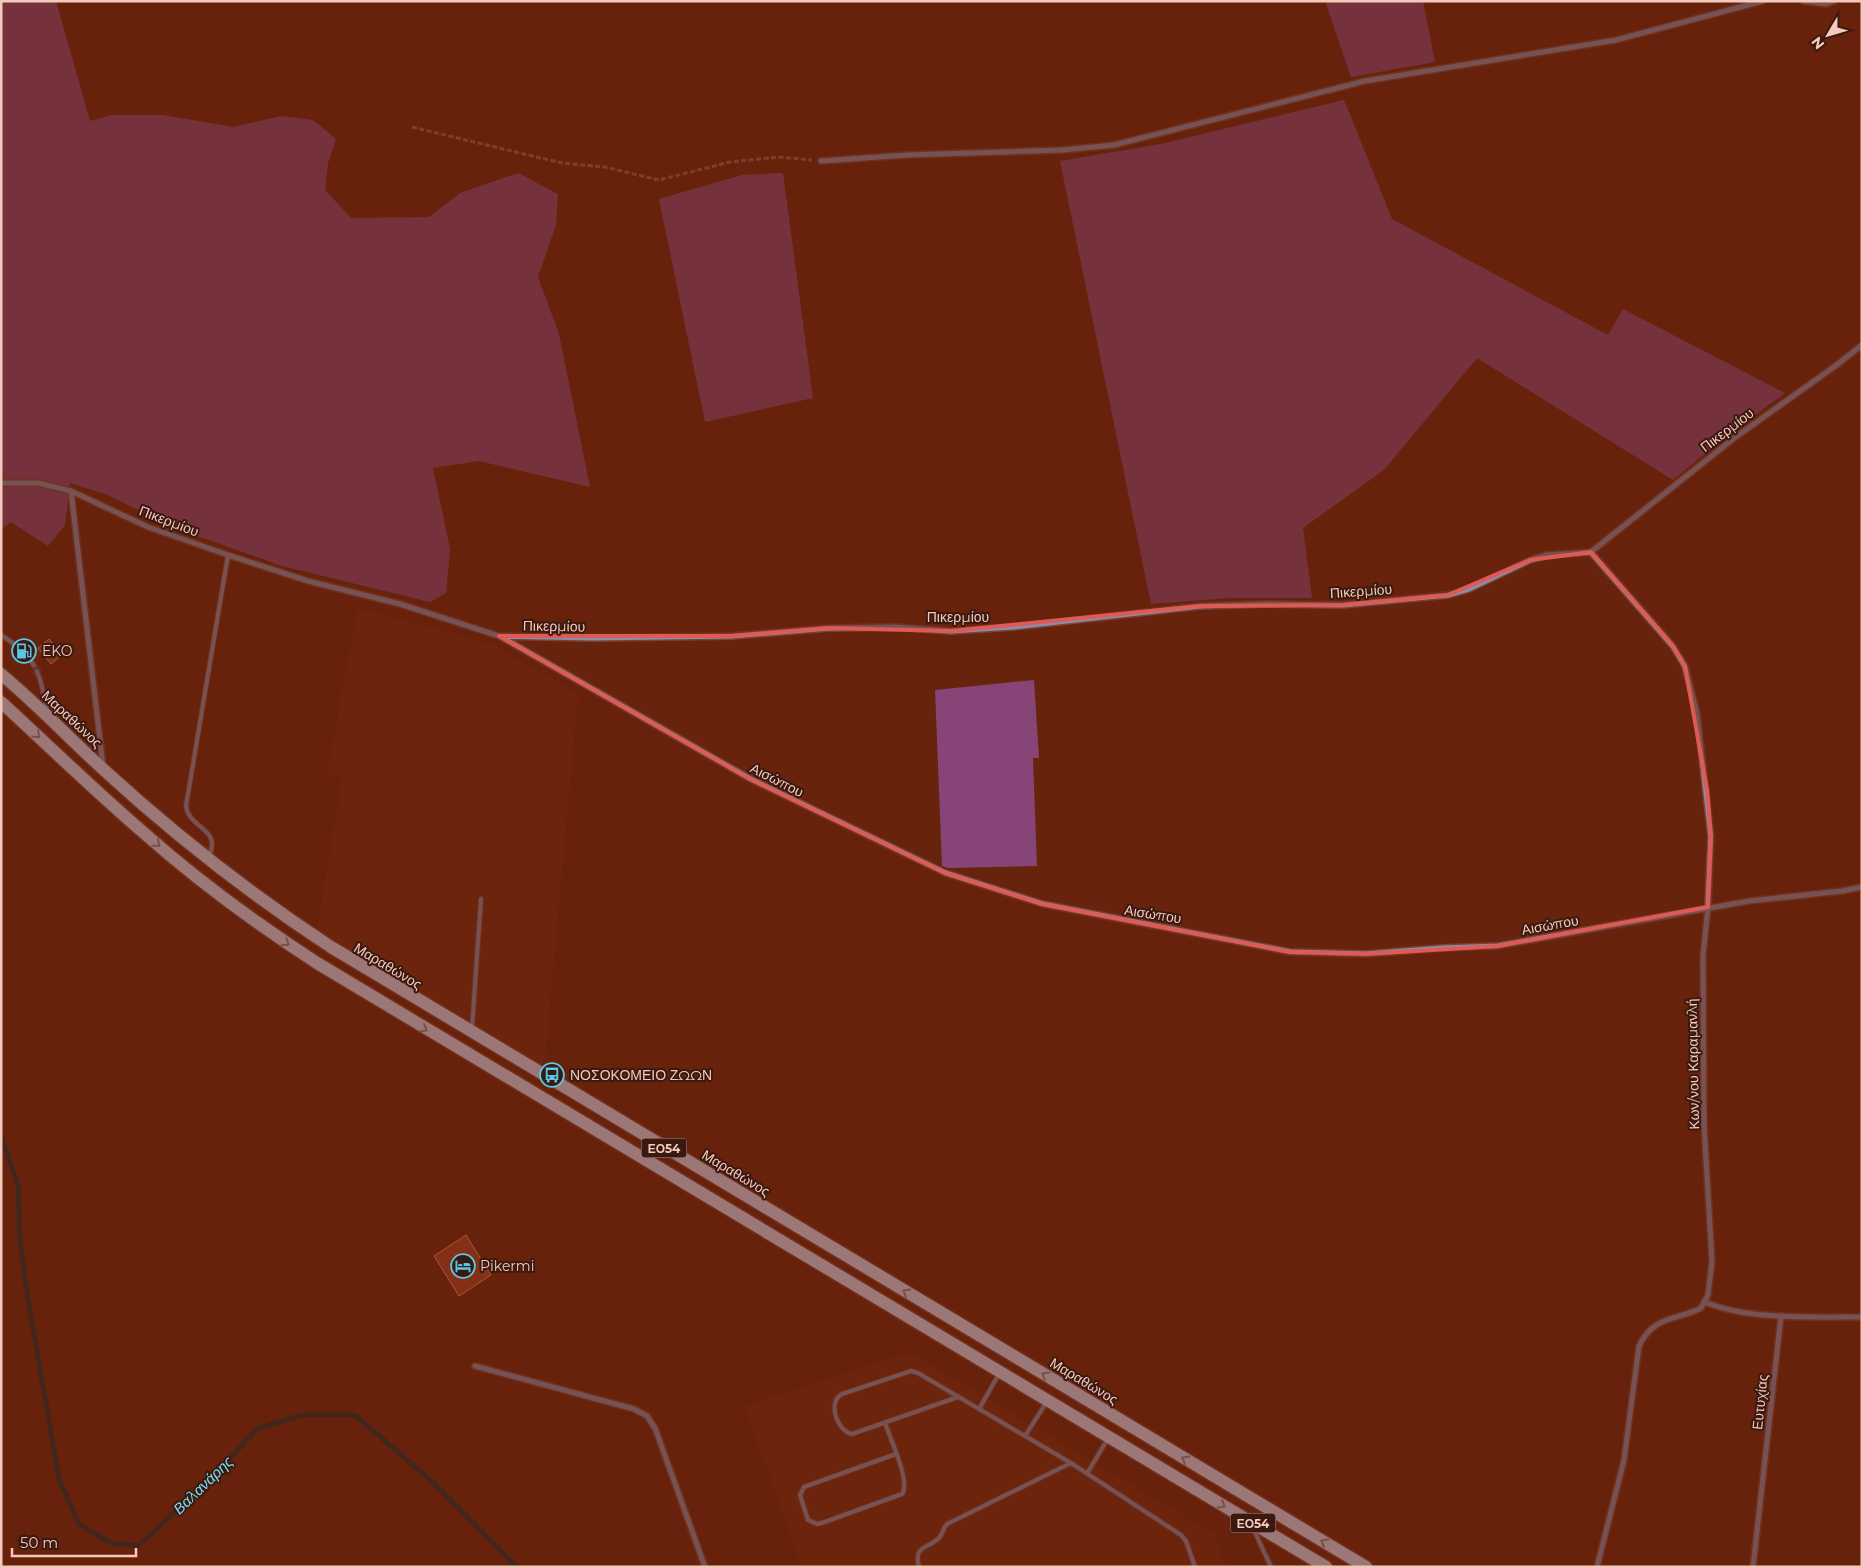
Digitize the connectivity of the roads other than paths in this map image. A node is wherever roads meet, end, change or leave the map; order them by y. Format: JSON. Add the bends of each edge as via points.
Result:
{"nodes":[{"id":1,"x":1763,"y":1,"type":"edge"},
{"id":2,"x":1803,"y":1,"type":"edge"},
{"id":3,"x":1834,"y":1,"type":"edge"},
{"id":4,"x":821,"y":161,"type":"road end"},
{"id":5,"x":1862,"y":345,"type":"edge"},
{"id":6,"x":1,"y":483,"type":"edge"},
{"id":7,"x":71,"y":491,"type":"junction"},
{"id":8,"x":1591,"y":552,"type":"junction"},
{"id":9,"x":228,"y":556,"type":"junction"},
{"id":10,"x":1,"y":635,"type":"edge"},
{"id":11,"x":499,"y":636,"type":"junction"},
{"id":12,"x":1,"y":674,"type":"edge"},
{"id":13,"x":1,"y":702,"type":"edge"},
{"id":14,"x":48,"y":717,"type":"junction"},
{"id":15,"x":104,"y":770,"type":"junction"},
{"id":16,"x":208,"y":859,"type":"junction"},
{"id":17,"x":1862,"y":887,"type":"edge"},
{"id":18,"x":482,"y":899,"type":"dead end"},
{"id":19,"x":1708,"y":907,"type":"junction"},
{"id":20,"x":471,"y":1033,"type":"junction"},
{"id":21,"x":1705,"y":1302,"type":"junction"},
{"id":22,"x":1781,"y":1316,"type":"junction"},
{"id":23,"x":1860,"y":1317,"type":"dead end"},
{"id":24,"x":475,"y":1366,"type":"dead end"},
{"id":25,"x":1000,"y":1373,"type":"junction"},
{"id":26,"x":958,"y":1397,"type":"junction"},
{"id":27,"x":1048,"y":1401,"type":"junction"},
{"id":28,"x":979,"y":1409,"type":"junction"},
{"id":29,"x":885,"y":1423,"type":"junction"},
{"id":30,"x":1026,"y":1436,"type":"junction"},
{"id":31,"x":1108,"y":1437,"type":"junction"},
{"id":32,"x":896,"y":1454,"type":"junction"},
{"id":33,"x":1071,"y":1463,"type":"junction"},
{"id":34,"x":1088,"y":1472,"type":"junction"},
{"id":35,"x":1250,"y":1522,"type":"junction"},
{"id":36,"x":705,"y":1567,"type":"edge"},
{"id":37,"x":919,"y":1567,"type":"edge"},
{"id":38,"x":1195,"y":1567,"type":"edge"},
{"id":39,"x":1271,"y":1567,"type":"edge"},
{"id":40,"x":1326,"y":1567,"type":"edge"},
{"id":41,"x":1366,"y":1567,"type":"edge"},
{"id":42,"x":1596,"y":1567,"type":"edge"},
{"id":43,"x":1752,"y":1567,"type":"edge"}],
"edges":[{"from":1,"to":4,"type":"street","via":[[1616,40],[1365,81],[1114,144],[1062,150]]},
{"from":2,"to":3,"type":"street","via":[[1826,4]]},
{"from":5,"to":8,"type":"street","name":"Πικερμίου","via":[[1733,439]]},
{"from":6,"to":7,"type":"street","name":"Πικερμίου","via":[[38,483]]},
{"from":7,"to":9,"type":"street","name":"Πικερμίου","via":[[148,527]]},
{"from":7,"to":15,"type":"street"},
{"from":8,"to":11,"type":"street","name":"Πικερμίου","via":[[1548,555],[1530,560],[1448,595],[1342,605],[1200,606],[951,631],[895,627],[830,628],[732,636]]},
{"from":8,"to":19,"type":"street","name":"Κων/νου Καραμανλή","via":[[1673,646],[1685,666],[1697,714],[1707,789],[1711,836]]},
{"from":9,"to":11,"type":"street","name":"Πικερμίου","via":[[308,581],[400,604]]},
{"from":9,"to":16,"type":"lane","via":[[186,806],[192,820],[209,833],[212,845]]},
{"from":14,"to":10,"type":"lane","one_way":true,"via":[[39,672],[20,647]]},
{"from":11,"to":19,"type":"street","name":"Αισώπου","via":[[750,779],[945,873],[1042,904],[1290,952],[1366,954],[1498,946]]},
{"from":12,"to":14,"type":"main road","name":"Μαραθώνος","number":"ΕΟ54"},
{"from":13,"to":25,"type":"main road","number":"ΕΟ54","one_way":true,"via":[[145,834],[224,899],[288,944],[368,996]]},
{"from":14,"to":15,"type":"main road","name":"Μαραθώνος","number":"ΕΟ54"},
{"from":15,"to":16,"type":"main road","name":"Μαραθώνος","number":"ΕΟ54"},
{"from":16,"to":20,"type":"main road","name":"Μαραθώνος","number":"ΕΟ54","via":[[299,927]]},
{"from":17,"to":19,"type":"street","name":"Αισώπου"},
{"from":18,"to":20,"type":"lane"},
{"from":19,"to":21,"type":"street","name":"Κων/νου Καραμανλή","via":[[1703,956],[1704,1125],[1712,1261]]},
{"from":41,"to":20,"type":"main road","name":"Μαραθώνος","number":"ΕΟ54","one_way":true},
{"from":21,"to":22,"type":"street","via":[[1716,1307]]},
{"from":21,"to":42,"type":"street","via":[[1695,1311],[1679,1314],[1656,1325],[1645,1333],[1639,1346],[1624,1460]]},
{"from":22,"to":23,"type":"street"},
{"from":22,"to":43,"type":"street","name":"Ευτυχίας"},
{"from":24,"to":36,"type":"street","via":[[634,1409],[646,1416],[655,1428]]},
{"from":25,"to":27,"type":"main road","number":"ΕΟ54"},
{"from":25,"to":28,"type":"lane"},
{"from":26,"to":28,"type":"lane"},
{"from":26,"to":29,"type":"lane"},
{"from":26,"to":29,"type":"lane","via":[[911,1371],[842,1394],[834,1400],[834,1410],[847,1433],[856,1434]]},
{"from":27,"to":30,"type":"lane"},
{"from":27,"to":31,"type":"main road","number":"ΕΟ54"},
{"from":28,"to":30,"type":"lane"},
{"from":29,"to":32,"type":"lane"},
{"from":30,"to":33,"type":"lane"},
{"from":31,"to":34,"type":"lane"},
{"from":31,"to":35,"type":"main road","number":"ΕΟ54","one_way":true},
{"from":32,"to":32,"type":"lane","via":[[906,1486],[902,1494],[822,1523],[808,1520],[800,1495],[804,1487]]},
{"from":33,"to":34,"type":"lane"},
{"from":33,"to":37,"type":"lane","via":[[947,1524],[939,1538],[920,1550],[917,1557]]},
{"from":34,"to":38,"type":"lane","via":[[1183,1536]]},
{"from":35,"to":39,"type":"lane"},
{"from":35,"to":40,"type":"main road","number":"ΕΟ54"}]}
